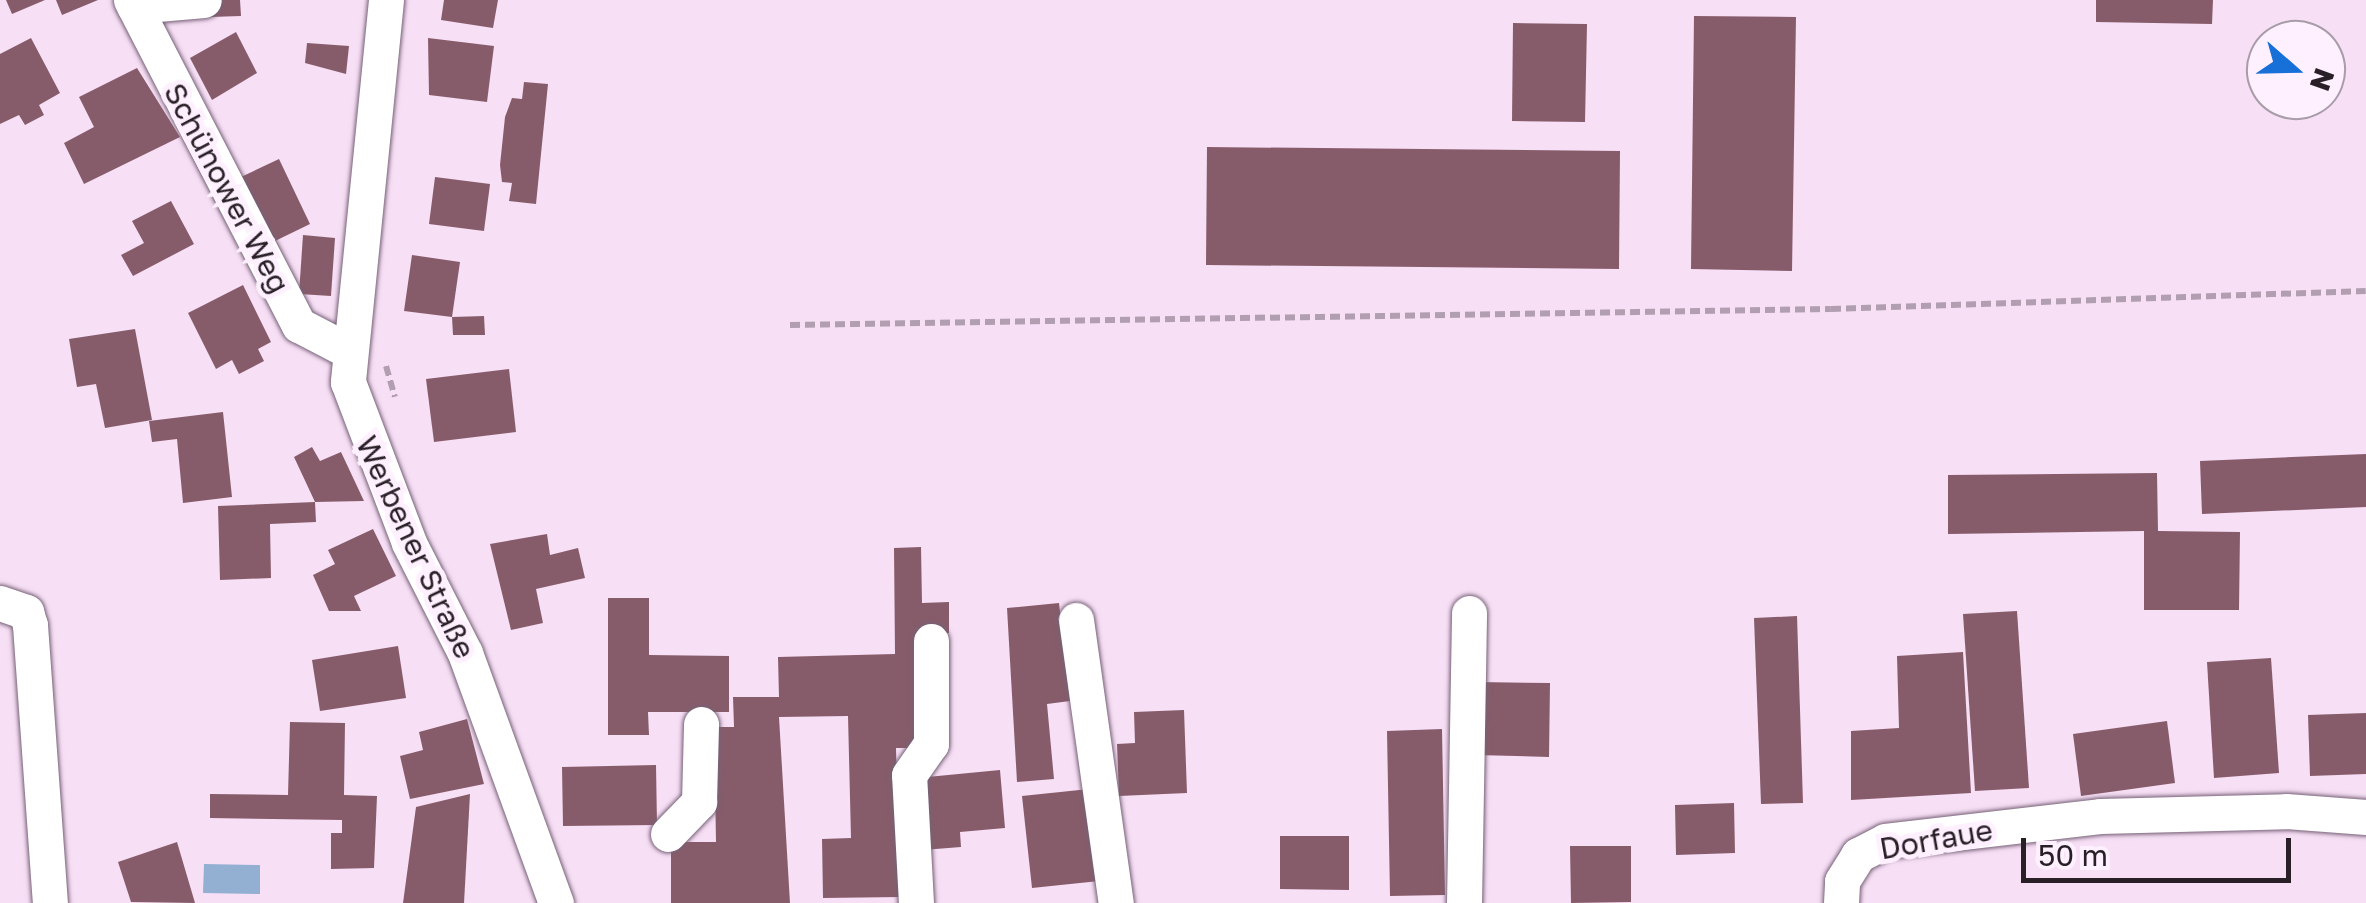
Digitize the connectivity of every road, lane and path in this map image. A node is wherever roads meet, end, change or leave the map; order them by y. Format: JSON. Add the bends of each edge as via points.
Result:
{"nodes":[{"id":1,"x":204,"y":0,"type":"edge"},
{"id":2,"x":386,"y":0,"type":"edge"},
{"id":3,"x":132,"y":3,"type":"edge"},
{"id":4,"x":2366,"y":291,"type":"edge"},
{"id":5,"x":790,"y":325,"type":"dead end"},
{"id":6,"x":365,"y":352,"type":"junction"},
{"id":7,"x":397,"y":404,"type":"dead end"},
{"id":8,"x":0,"y":603,"type":"edge"},
{"id":9,"x":1469,"y":613,"type":"dead end"},
{"id":10,"x":1076,"y":620,"type":"dead end"},
{"id":11,"x":931,"y":641,"type":"dead end"},
{"id":12,"x":701,"y":724,"type":"dead end"},
{"id":13,"x":2366,"y":817,"type":"edge"},
{"id":14,"x":668,"y":834,"type":"dead end"},
{"id":15,"x":50,"y":903,"type":"edge"},
{"id":16,"x":556,"y":903,"type":"edge"},
{"id":17,"x":916,"y":903,"type":"edge"},
{"id":18,"x":1116,"y":903,"type":"edge"},
{"id":19,"x":1464,"y":903,"type":"edge"},
{"id":20,"x":1840,"y":903,"type":"edge"}],
"edges":[{"from":1,"to":3,"type":"street"},
{"from":2,"to":6,"type":"street","name":"Werbener Straße"},
{"from":3,"to":6,"type":"street","name":"Schünower Weg","via":[[298,324]]},
{"from":4,"to":5,"type":"path","via":[[1830,309]]},
{"from":6,"to":7,"type":"path"},
{"from":6,"to":16,"type":"street","name":"Werbener Straße","via":[[354,411],[408,542],[466,652]]},
{"from":8,"to":15,"type":"street","via":[[26,612],[30,625]]},
{"from":9,"to":19,"type":"street"},
{"from":10,"to":18,"type":"street"},
{"from":11,"to":17,"type":"street","via":[[931,744],[910,776]]},
{"from":12,"to":14,"type":"street","via":[[699,802]]},
{"from":13,"to":20,"type":"street","name":"Dorfaue","via":[[2286,811],[2100,816],[1886,841],[1858,855],[1842,881]]}]}
